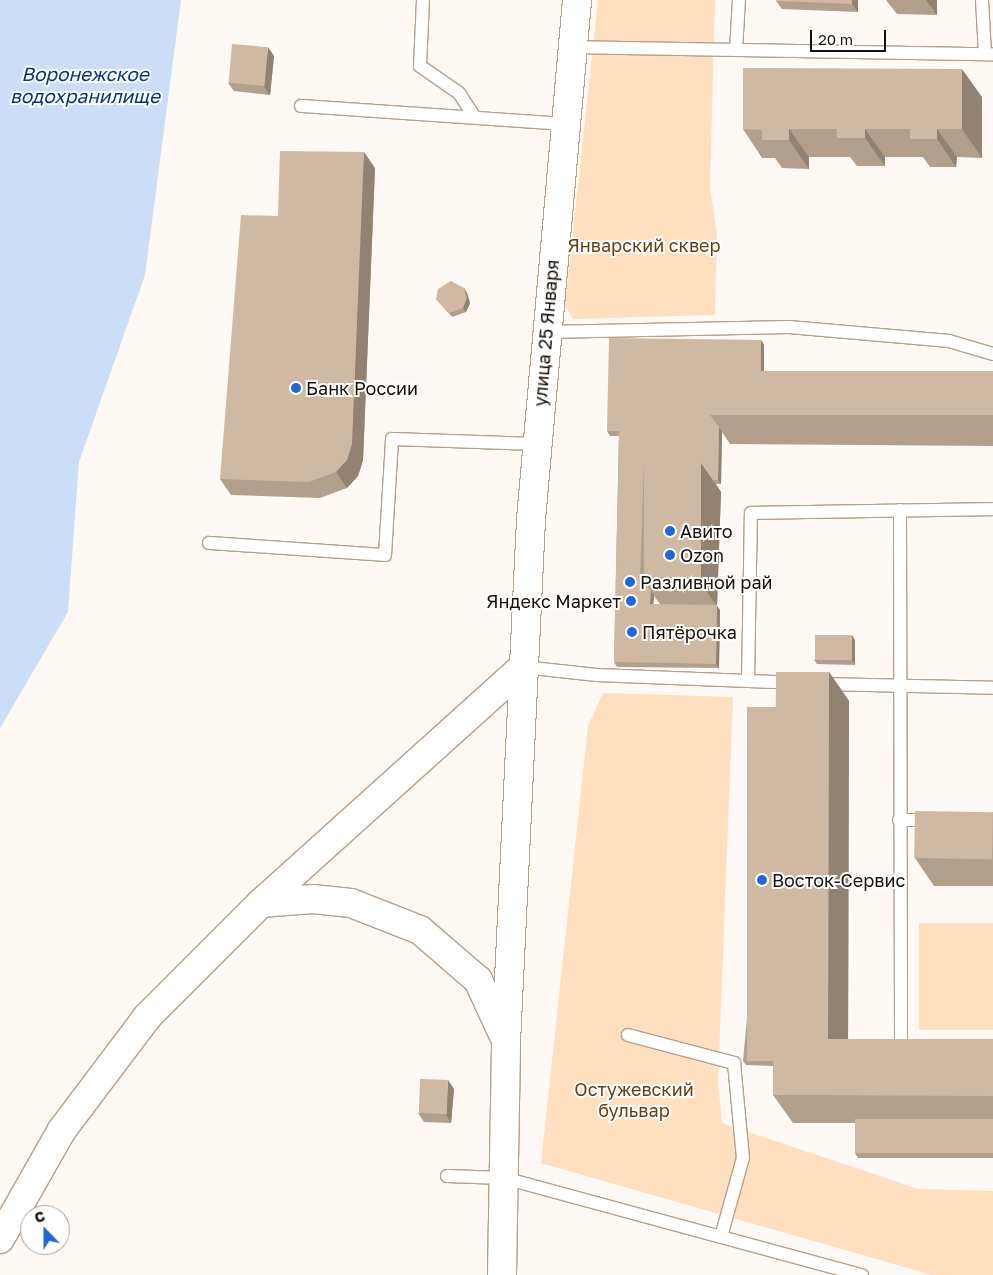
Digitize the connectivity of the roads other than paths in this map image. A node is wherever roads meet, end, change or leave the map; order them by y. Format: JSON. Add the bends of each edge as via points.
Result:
{"nodes":[{"id":1,"x":423,"y":0,"type":"edge"},
{"id":2,"x":577,"y":0,"type":"edge"},
{"id":3,"x":739,"y":0,"type":"edge"},
{"id":4,"x":982,"y":0,"type":"edge"},
{"id":5,"x":572,"y":47,"type":"junction"},
{"id":6,"x":736,"y":50,"type":"junction"},
{"id":7,"x":989,"y":54,"type":"edge"},
{"id":8,"x":301,"y":106,"type":"dead end"},
{"id":9,"x":474,"y":116,"type":"junction"},
{"id":10,"x":566,"y":124,"type":"junction"},
{"id":11,"x":546,"y":332,"type":"junction"},
{"id":12,"x":993,"y":354,"type":"edge"},
{"id":13,"x":536,"y":444,"type":"junction"},
{"id":14,"x":993,"y":509,"type":"edge"},
{"id":15,"x":900,"y":510,"type":"junction"},
{"id":16,"x":209,"y":543,"type":"dead end"},
{"id":17,"x":523,"y":667,"type":"junction"},
{"id":18,"x":748,"y":681,"type":"junction"},
{"id":19,"x":898,"y":688,"type":"junction"},
{"id":20,"x":993,"y":688,"type":"edge"},
{"id":21,"x":899,"y":820,"type":"junction"},
{"id":22,"x":946,"y":820,"type":"edge"},
{"id":23,"x":261,"y":903,"type":"junction"},
{"id":24,"x":628,"y":1035,"type":"dead end"},
{"id":25,"x":506,"y":1042,"type":"junction"},
{"id":26,"x":920,"y":1049,"type":"edge"},
{"id":27,"x":446,"y":1176,"type":"dead end"},
{"id":28,"x":504,"y":1178,"type":"junction"},
{"id":29,"x":721,"y":1237,"type":"junction"},
{"id":30,"x":0,"y":1239,"type":"edge"},
{"id":31,"x":854,"y":1274,"type":"edge"},
{"id":32,"x":502,"y":1275,"type":"edge"}],
"edges":[{"from":1,"to":9,"type":"lane","via":[[420,66],[459,93]]},
{"from":2,"to":5,"type":"street","name":"улица 25 Января"},
{"from":3,"to":6,"type":"lane"},
{"from":4,"to":7,"type":"lane"},
{"from":5,"to":6,"type":"lane"},
{"from":5,"to":10,"type":"street","name":"улица 25 Января"},
{"from":6,"to":7,"type":"lane"},
{"from":8,"to":9,"type":"lane"},
{"from":9,"to":10,"type":"lane"},
{"from":10,"to":11,"type":"street","name":"улица 25 Января"},
{"from":11,"to":12,"type":"lane","via":[[790,327],[949,341]]},
{"from":11,"to":13,"type":"street","name":"улица 25 Января"},
{"from":13,"to":16,"type":"lane","via":[[392,439],[386,555]]},
{"from":13,"to":17,"type":"street","name":"улица 25 Января"},
{"from":14,"to":15,"type":"lane"},
{"from":15,"to":18,"type":"lane","via":[[751,513]]},
{"from":15,"to":19,"type":"lane"},
{"from":17,"to":18,"type":"lane","via":[[597,676]]},
{"from":17,"to":23,"type":"street"},
{"from":17,"to":25,"type":"street","name":"улица 25 Января"},
{"from":18,"to":19,"type":"lane"},
{"from":19,"to":20,"type":"lane"},
{"from":19,"to":21,"type":"lane"},
{"from":21,"to":22,"type":"lane"},
{"from":21,"to":26,"type":"lane","via":[[902,1048]]},
{"from":23,"to":25,"type":"street","via":[[313,899],[351,903],[420,930],[478,980]]},
{"from":23,"to":30,"type":"street","via":[[147,1017],[62,1130]]},
{"from":24,"to":29,"type":"lane","via":[[734,1063],[743,1158]]},
{"from":25,"to":28,"type":"street","name":"улица 25 Января"},
{"from":27,"to":28,"type":"lane"},
{"from":28,"to":29,"type":"lane"},
{"from":28,"to":32,"type":"street","name":"улица 25 Января"},
{"from":29,"to":31,"type":"lane"}]}
